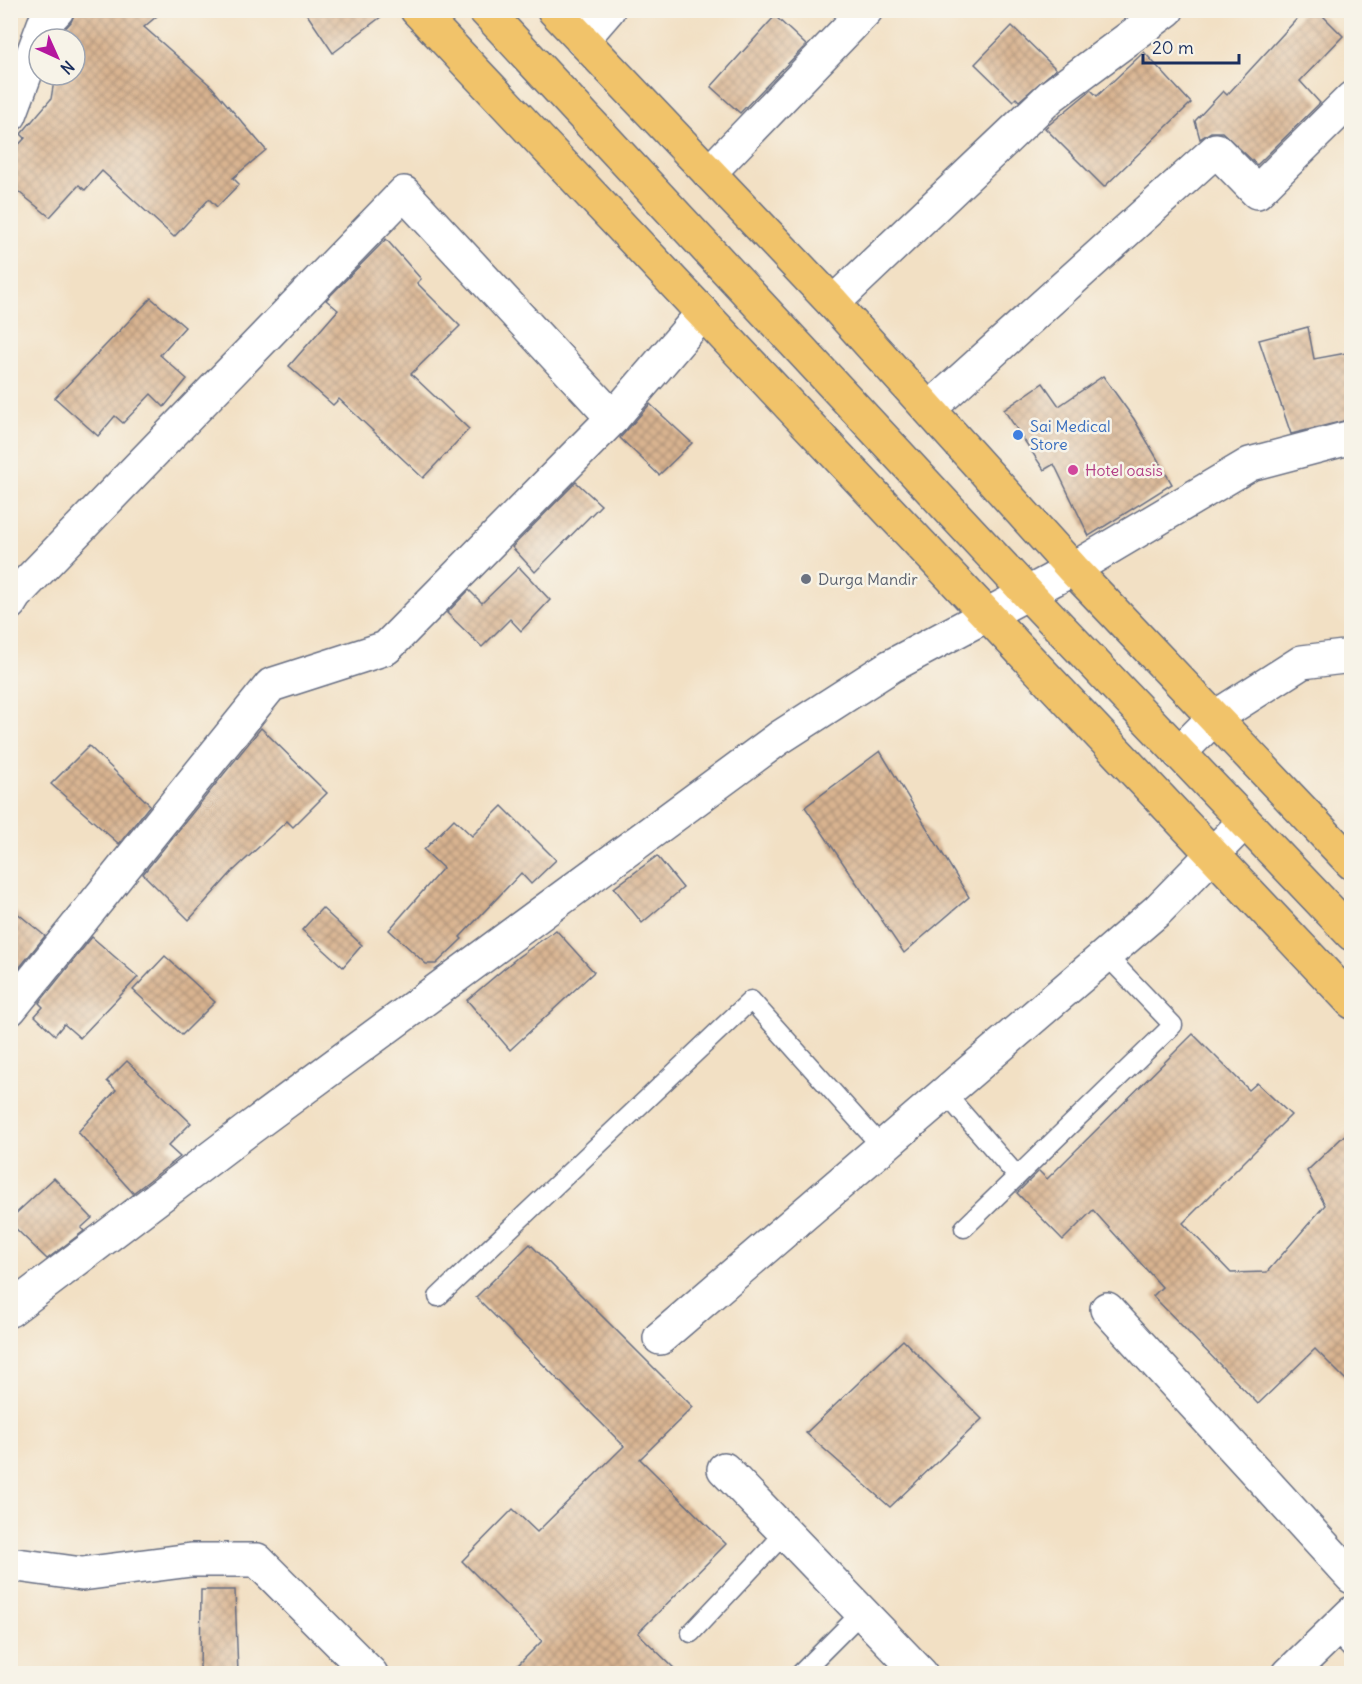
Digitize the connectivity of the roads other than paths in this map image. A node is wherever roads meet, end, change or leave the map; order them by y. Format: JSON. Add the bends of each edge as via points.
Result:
{"nodes":[{"id":1,"x":57,"y":10,"type":"edge"},
{"id":2,"x":417,"y":10,"type":"edge"},
{"id":3,"x":485,"y":10,"type":"edge"},
{"id":4,"x":554,"y":10,"type":"edge"},
{"id":5,"x":608,"y":10,"type":"edge"},
{"id":6,"x":866,"y":10,"type":"edge"},
{"id":7,"x":1167,"y":10,"type":"edge"},
{"id":8,"x":582,"y":40,"type":"junction"},
{"id":9,"x":1352,"y":98,"type":"edge"},
{"id":10,"x":10,"y":115,"type":"edge"},
{"id":11,"x":709,"y":173,"type":"junction"},
{"id":12,"x":833,"y":303,"type":"junction"},
{"id":13,"x":703,"y":313,"type":"junction"},
{"id":14,"x":929,"y":409,"type":"junction"},
{"id":15,"x":613,"y":418,"type":"junction"},
{"id":16,"x":1352,"y":437,"type":"edge"},
{"id":17,"x":1073,"y":569,"type":"junction"},
{"id":18,"x":1028,"y":594,"type":"junction"},
{"id":19,"x":10,"y":603,"type":"edge"},
{"id":20,"x":987,"y":615,"type":"junction"},
{"id":21,"x":1352,"y":656,"type":"edge"},
{"id":22,"x":1214,"y":718,"type":"junction"},
{"id":23,"x":1179,"y":753,"type":"junction"},
{"id":24,"x":1244,"y":822,"type":"junction"},
{"id":25,"x":1214,"y":856,"type":"junction"},
{"id":26,"x":1352,"y":863,"type":"edge"},
{"id":27,"x":1352,"y":934,"type":"edge"},
{"id":28,"x":1106,"y":955,"type":"junction"},
{"id":29,"x":1352,"y":1002,"type":"edge"},
{"id":30,"x":10,"y":1010,"type":"edge"},
{"id":31,"x":945,"y":1093,"type":"junction"},
{"id":32,"x":882,"y":1147,"type":"junction"},
{"id":33,"x":1017,"y":1176,"type":"junction"},
{"id":34,"x":964,"y":1228,"type":"dead end"},
{"id":35,"x":438,"y":1297,"type":"dead end"},
{"id":36,"x":1107,"y":1309,"type":"dead end"},
{"id":37,"x":10,"y":1310,"type":"edge"},
{"id":38,"x":660,"y":1338,"type":"dead end"},
{"id":39,"x":724,"y":1469,"type":"dead end"},
{"id":40,"x":785,"y":1533,"type":"junction"},
{"id":41,"x":10,"y":1564,"type":"edge"},
{"id":42,"x":1352,"y":1577,"type":"edge"},
{"id":43,"x":862,"y":1612,"type":"junction"},
{"id":44,"x":1346,"y":1631,"type":"edge"},
{"id":45,"x":691,"y":1633,"type":"dead end"},
{"id":46,"x":371,"y":1674,"type":"edge"},
{"id":47,"x":800,"y":1674,"type":"edge"},
{"id":48,"x":921,"y":1674,"type":"edge"},
{"id":49,"x":1289,"y":1674,"type":"edge"}],
"edges":[{"from":1,"to":10,"type":"street","via":[[44,24]]},
{"from":2,"to":13,"type":"highway"},
{"from":3,"to":18,"type":"highway"},
{"from":4,"to":8,"type":"highway"},
{"from":5,"to":8,"type":"street"},
{"from":6,"to":11,"type":"street"},
{"from":7,"to":12,"type":"street","via":[[1051,96]]},
{"from":8,"to":11,"type":"highway"},
{"from":9,"to":14,"type":"street","via":[[1257,192],[1216,150]]},
{"from":11,"to":12,"type":"highway"},
{"from":12,"to":14,"type":"highway"},
{"from":13,"to":15,"type":"street"},
{"from":13,"to":20,"type":"highway"},
{"from":14,"to":17,"type":"highway"},
{"from":15,"to":19,"type":"street","via":[[404,194]]},
{"from":15,"to":30,"type":"street","via":[[386,648],[270,685]]},
{"from":16,"to":17,"type":"street","via":[[1250,464]]},
{"from":17,"to":18,"type":"street"},
{"from":17,"to":22,"type":"highway"},
{"from":18,"to":20,"type":"street"},
{"from":18,"to":23,"type":"highway"},
{"from":20,"to":25,"type":"highway"},
{"from":20,"to":37,"type":"street","via":[[891,666],[779,738]]},
{"from":21,"to":22,"type":"street","via":[[1302,662]]},
{"from":22,"to":23,"type":"street"},
{"from":22,"to":26,"type":"highway"},
{"from":23,"to":24,"type":"highway"},
{"from":24,"to":25,"type":"street"},
{"from":24,"to":27,"type":"highway"},
{"from":25,"to":28,"type":"street"},
{"from":25,"to":29,"type":"highway"},
{"from":28,"to":31,"type":"street"},
{"from":28,"to":33,"type":"lane","via":[[1173,1025]]},
{"from":31,"to":32,"type":"street"},
{"from":31,"to":33,"type":"lane"},
{"from":32,"to":35,"type":"lane","via":[[751,1000]]},
{"from":32,"to":38,"type":"street"},
{"from":33,"to":34,"type":"lane"},
{"from":36,"to":42,"type":"street"},
{"from":39,"to":40,"type":"street"},
{"from":40,"to":43,"type":"street"},
{"from":40,"to":45,"type":"lane"},
{"from":41,"to":46,"type":"street","via":[[82,1574],[191,1560],[257,1560]]},
{"from":43,"to":47,"type":"lane"},
{"from":43,"to":48,"type":"street"},
{"from":44,"to":49,"type":"street"}]}
